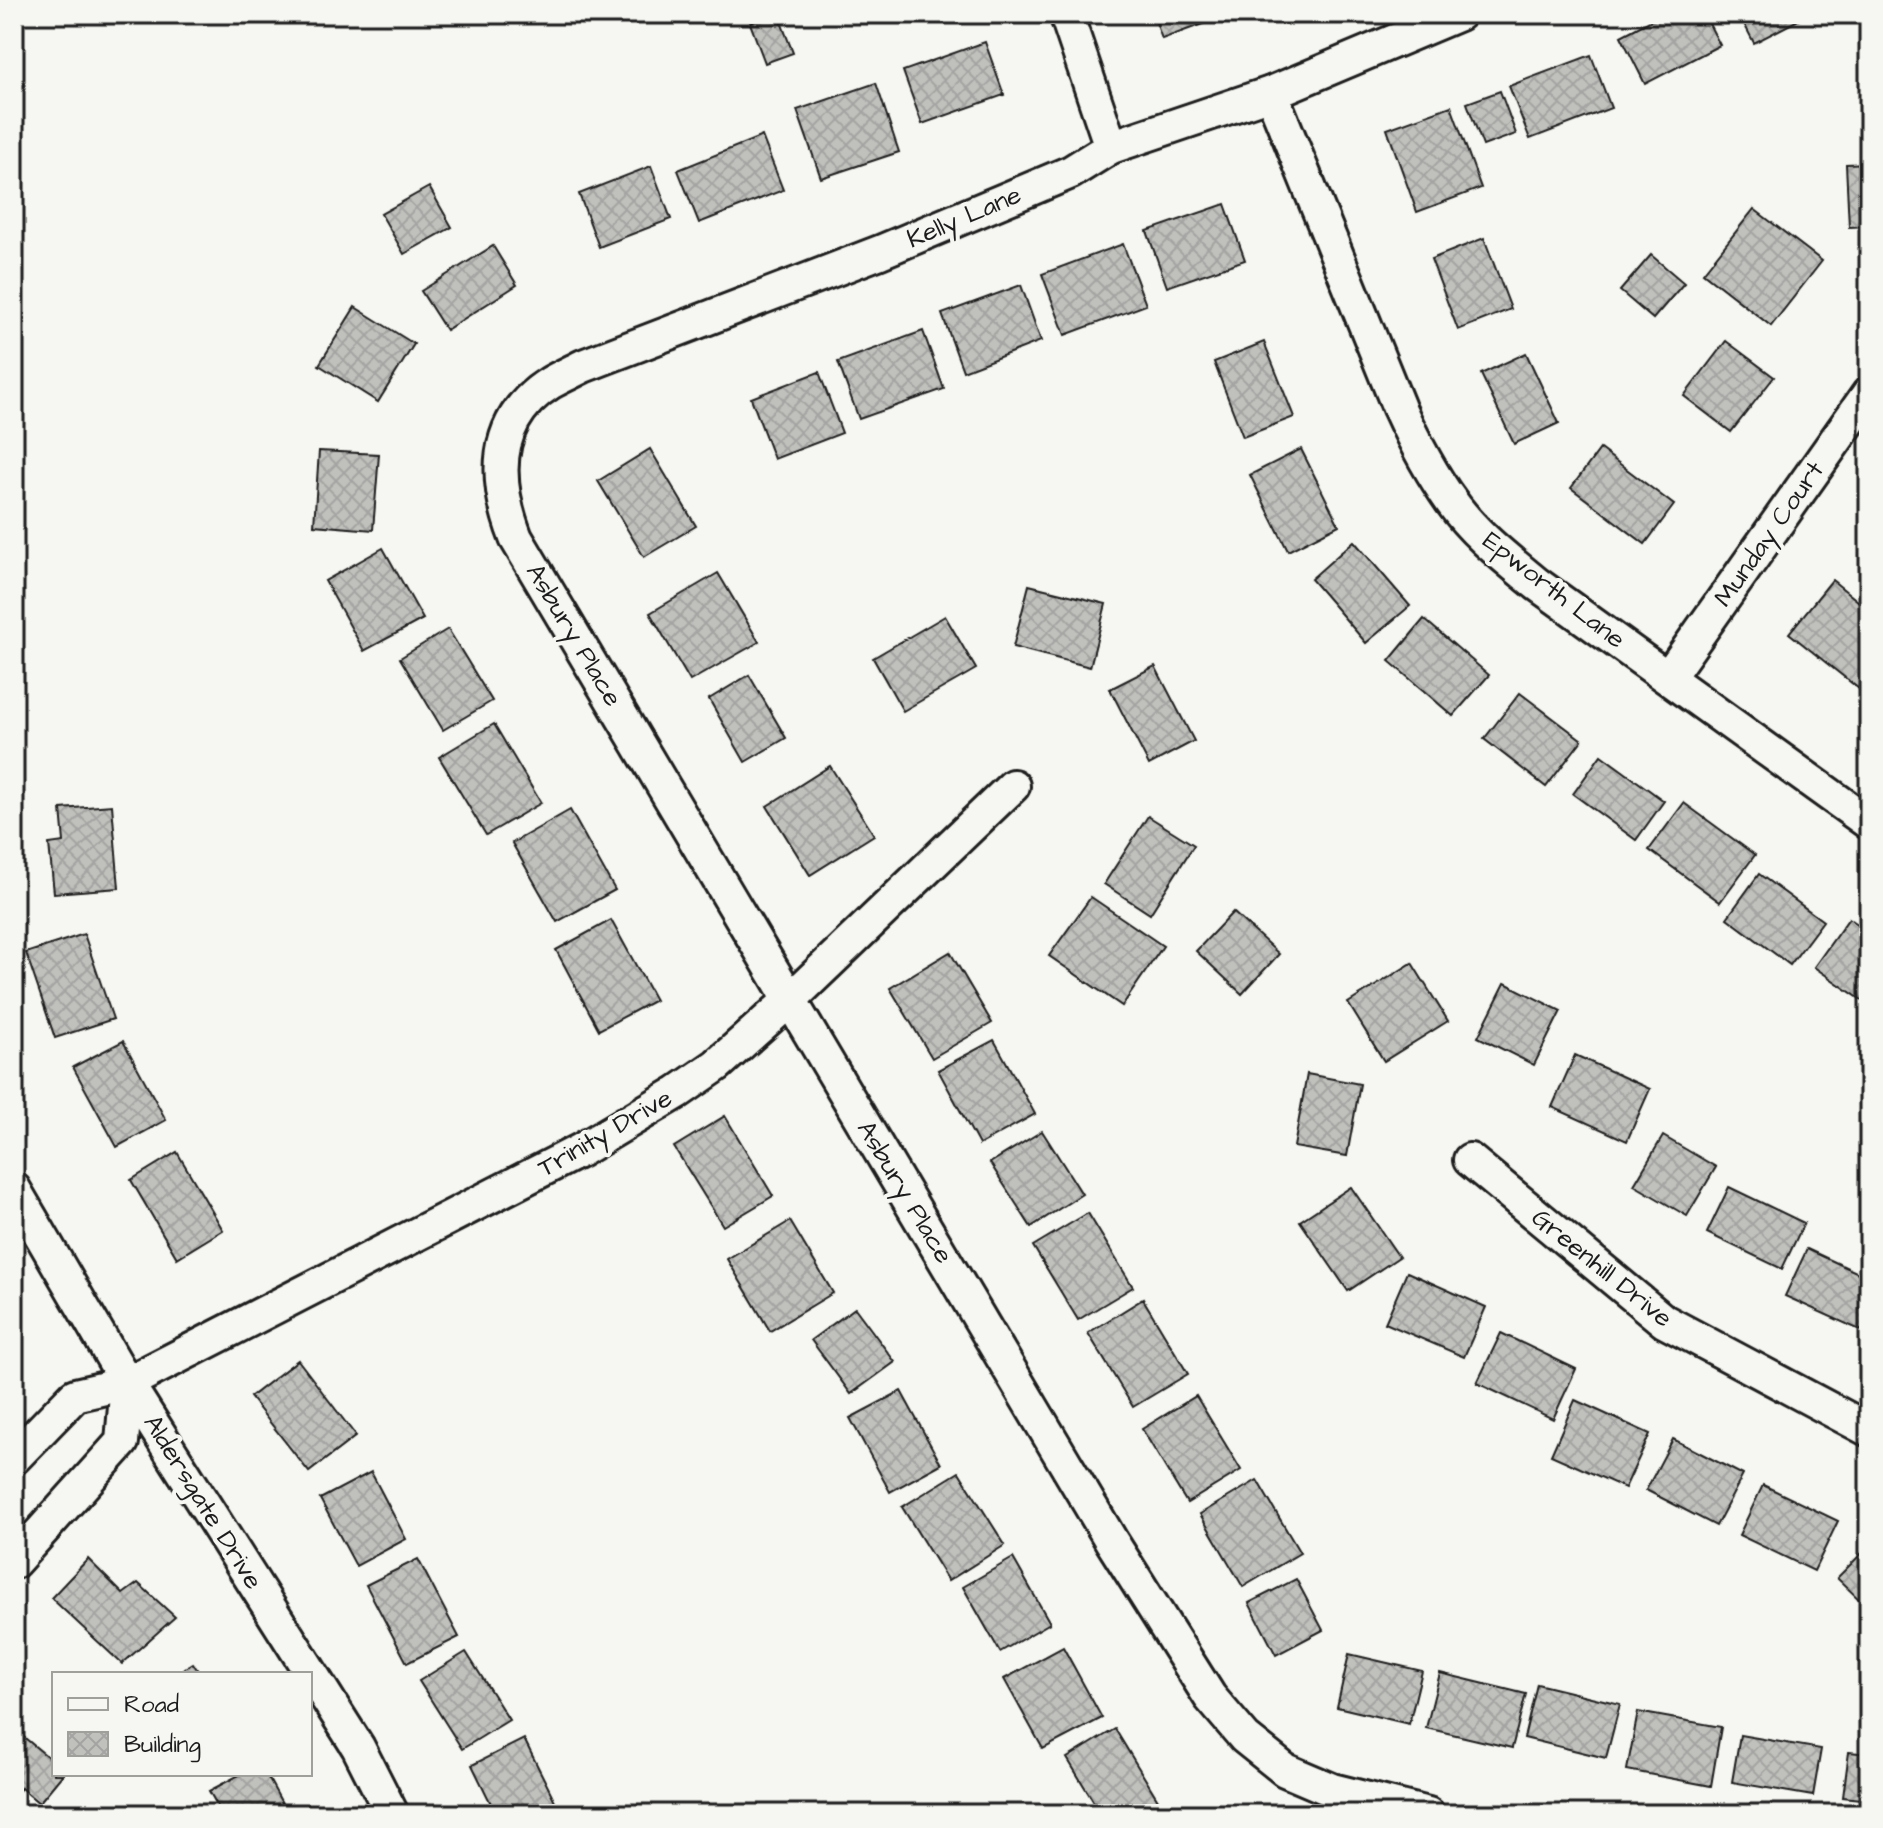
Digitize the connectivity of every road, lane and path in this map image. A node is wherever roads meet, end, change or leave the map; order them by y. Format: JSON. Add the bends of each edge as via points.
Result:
{"nodes":[{"id":1,"x":1066,"y":14,"type":"edge"},
{"id":2,"x":1459,"y":14,"type":"edge"},
{"id":3,"x":1271,"y":93,"type":"junction"},
{"id":4,"x":1111,"y":147,"type":"junction"},
{"id":5,"x":1869,"y":393,"type":"edge"},
{"id":6,"x":501,"y":455,"type":"joint"},
{"id":7,"x":1669,"y":676,"type":"junction"},
{"id":8,"x":1013,"y":786,"type":"dead end"},
{"id":9,"x":1869,"y":823,"type":"edge"},
{"id":10,"x":791,"y":999,"type":"junction"},
{"id":11,"x":1470,"y":1160,"type":"dead end"},
{"id":12,"x":14,"y":1189,"type":"edge"},
{"id":13,"x":127,"y":1383,"type":"junction"},
{"id":14,"x":1869,"y":1430,"type":"edge"},
{"id":15,"x":14,"y":1458,"type":"edge"},
{"id":16,"x":14,"y":1562,"type":"edge"},
{"id":17,"x":310,"y":1672,"type":"edge"},
{"id":18,"x":312,"y":1675,"type":"edge"},
{"id":19,"x":392,"y":1814,"type":"edge"},
{"id":20,"x":1428,"y":1814,"type":"edge"}],
"edges":[{"from":1,"to":4,"type":"street"},
{"from":2,"to":3,"type":"street","name":"Kelly Lane"},
{"from":3,"to":4,"type":"street","name":"Kelly Lane"},
{"from":3,"to":7,"type":"street","name":"Epworth Lane","via":[[1399,408],[1452,504],[1537,584]]},
{"from":4,"to":6,"type":"street","name":"Kelly Lane","via":[[1071,172],[880,252],[583,366],[522,406]]},
{"from":5,"to":7,"type":"street","name":"Munday Court"},
{"from":6,"to":10,"type":"street","name":"Asbury Place","via":[[506,511],[516,538]]},
{"from":7,"to":9,"type":"street","name":"Epworth Lane"},
{"from":8,"to":10,"type":"street","name":"Trinity Drive"},
{"from":10,"to":13,"type":"street","name":"Trinity Drive","via":[[717,1065],[581,1150]]},
{"from":10,"to":20,"type":"street","name":"Asbury Place","via":[[1112,1542],[1210,1697],[1245,1738],[1285,1770],[1332,1790]]},
{"from":11,"to":14,"type":"street","name":"Greenhill Drive","via":[[1664,1321]]},
{"from":12,"to":13,"type":"street","name":"Aldersgate Drive"},
{"from":13,"to":15,"type":"street","name":"Trinity Drive","via":[[75,1395]]},
{"from":13,"to":16,"type":"street","via":[[122,1442]]},
{"from":13,"to":17,"type":"street","name":"Aldersgate Drive"},
{"from":18,"to":19,"type":"street","name":"Aldersgate Drive"}]}
